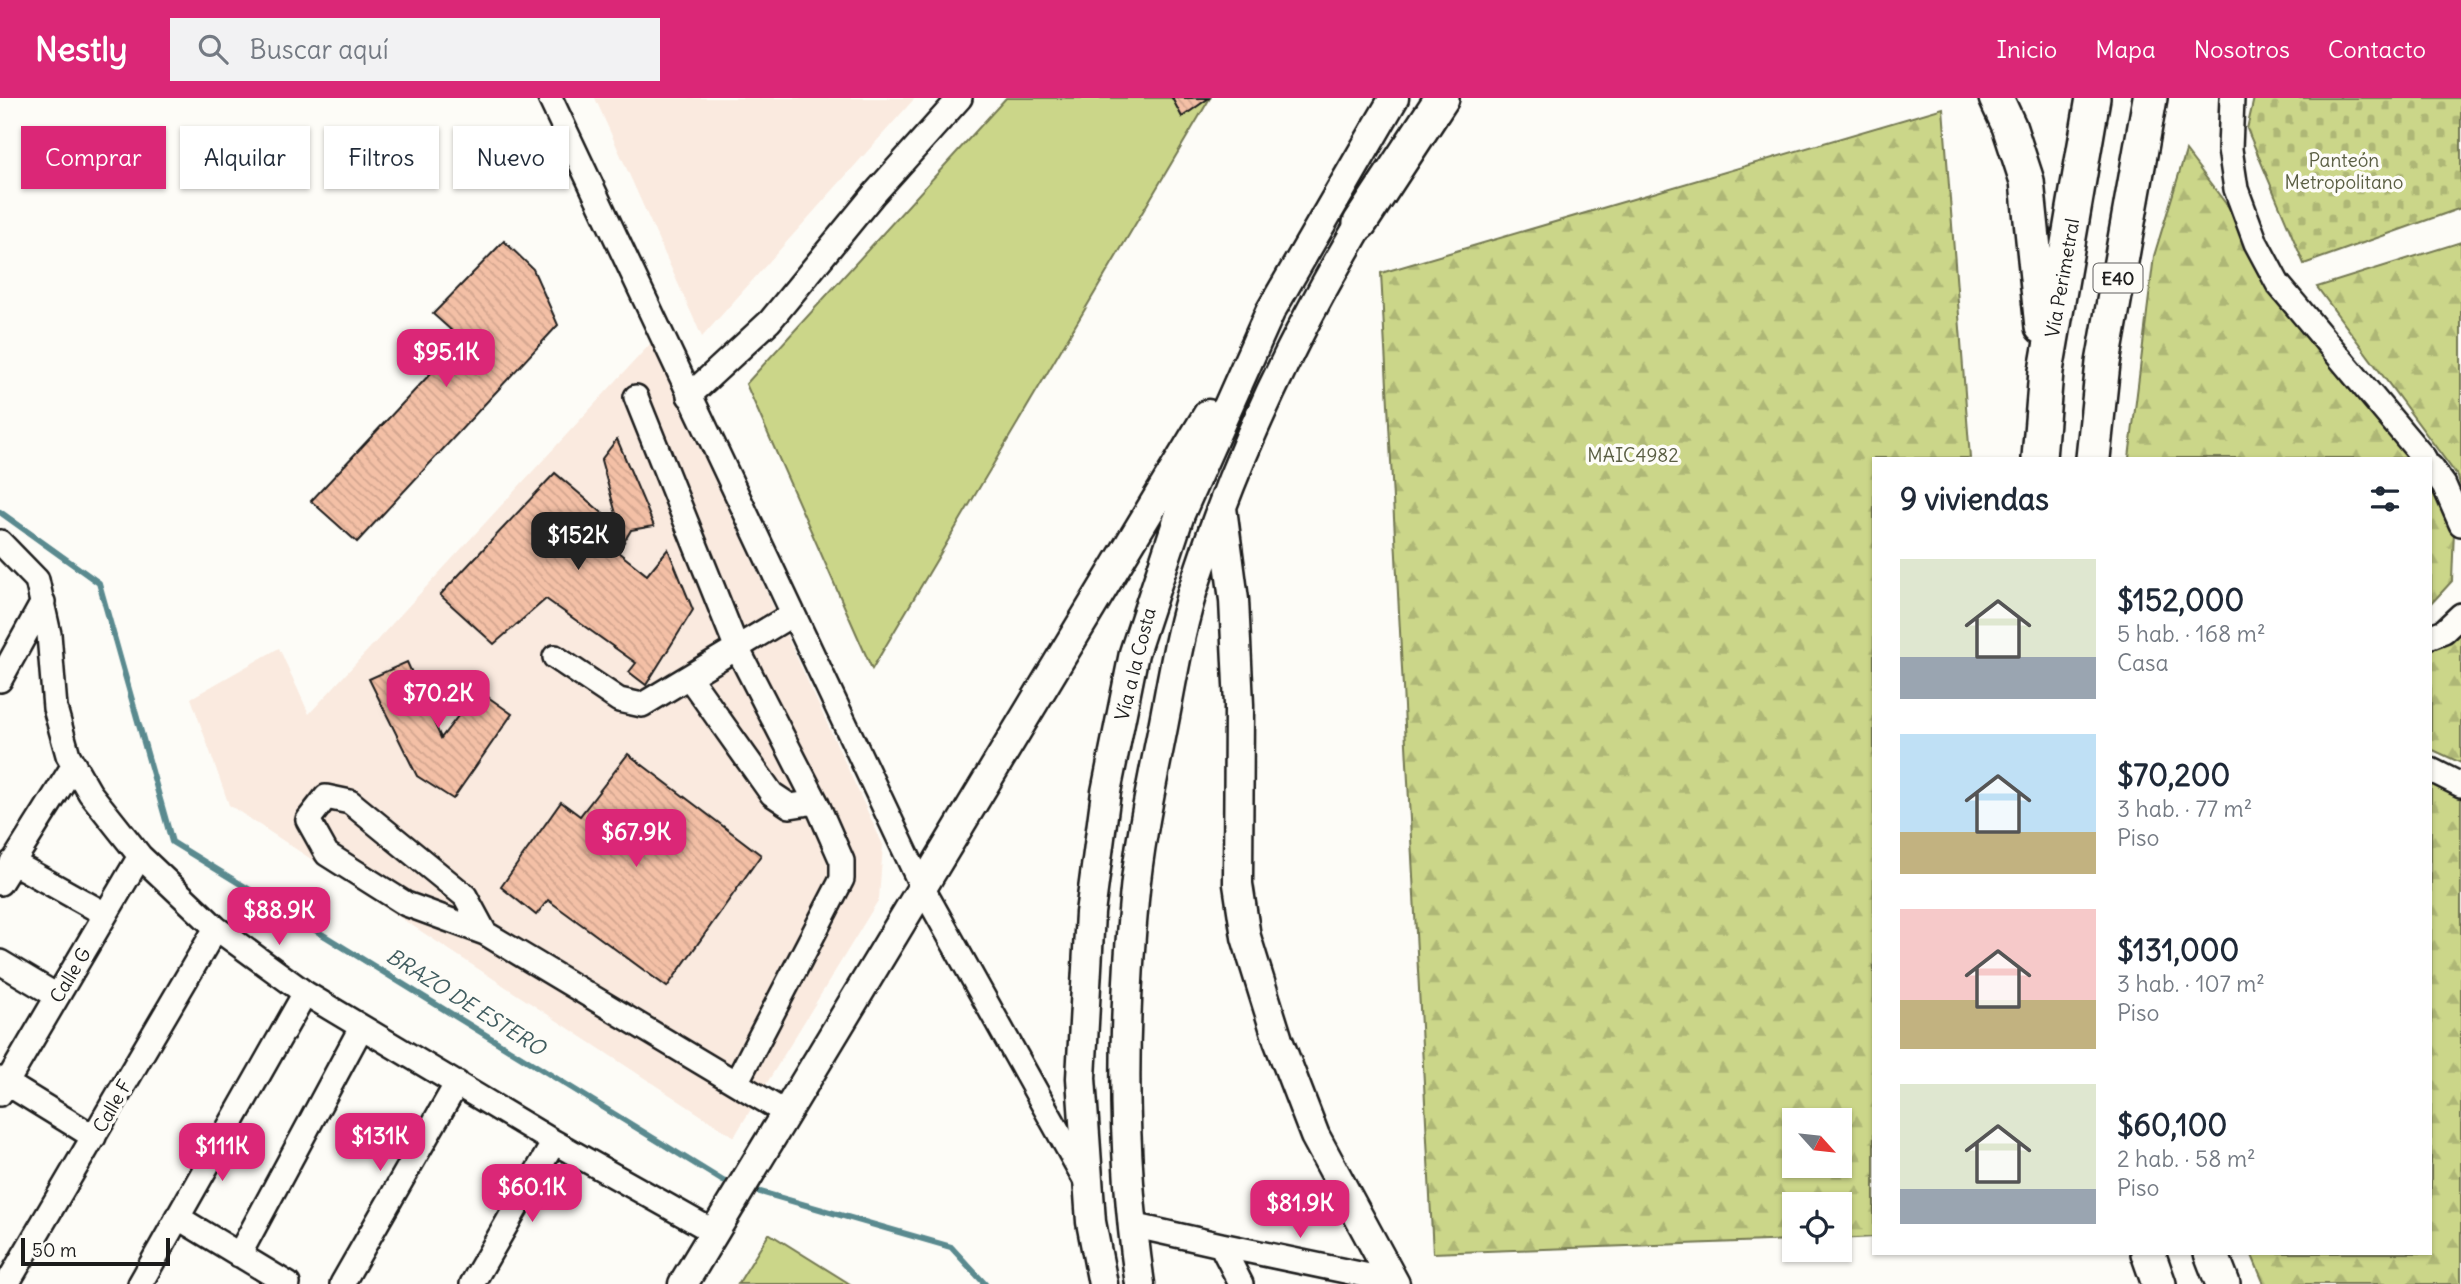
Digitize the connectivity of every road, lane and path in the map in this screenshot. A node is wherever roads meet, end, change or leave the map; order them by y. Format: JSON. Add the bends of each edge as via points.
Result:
{"nodes":[{"id":1,"x":550,"y":98,"type":"edge"},
{"id":2,"x":960,"y":98,"type":"edge"},
{"id":3,"x":1394,"y":98,"type":"edge"},
{"id":4,"x":1436,"y":98,"type":"edge"},
{"id":5,"x":1442,"y":98,"type":"edge"},
{"id":6,"x":1996,"y":98,"type":"edge"},
{"id":7,"x":2093,"y":98,"type":"edge"},
{"id":8,"x":2150,"y":98,"type":"edge"},
{"id":9,"x":2232,"y":98,"type":"edge"},
{"id":10,"x":1360,"y":223,"type":"junction"},
{"id":11,"x":1270,"y":312,"type":"junction"},
{"id":12,"x":2046,"y":371,"type":"junction"},
{"id":13,"x":690,"y":396,"type":"junction"},
{"id":14,"x":636,"y":397,"type":"dead end"},
{"id":15,"x":2039,"y":457,"type":"edge"},
{"id":16,"x":2093,"y":457,"type":"edge"},
{"id":17,"x":2423,"y":457,"type":"edge"},
{"id":18,"x":2432,"y":468,"type":"edge"},
{"id":19,"x":1221,"y":506,"type":"junction"},
{"id":20,"x":2461,"y":524,"type":"edge"},
{"id":21,"x":0,"y":542,"type":"edge"},
{"id":22,"x":43,"y":602,"type":"junction"},
{"id":23,"x":793,"y":614,"type":"junction"},
{"id":24,"x":2461,"y":615,"type":"edge"},
{"id":25,"x":2432,"y":636,"type":"edge"},
{"id":26,"x":737,"y":646,"type":"junction"},
{"id":27,"x":555,"y":657,"type":"dead end"},
{"id":28,"x":689,"y":677,"type":"junction"},
{"id":29,"x":0,"y":680,"type":"edge"},
{"id":30,"x":74,"y":765,"type":"junction"},
{"id":31,"x":2432,"y":770,"type":"edge"},
{"id":32,"x":2461,"y":785,"type":"edge"},
{"id":33,"x":816,"y":802,"type":"junction"},
{"id":34,"x":139,"y":856,"type":"junction"},
{"id":35,"x":12,"y":862,"type":"junction"},
{"id":36,"x":0,"y":883,"type":"edge"},
{"id":37,"x":922,"y":887,"type":"junction"},
{"id":38,"x":105,"y":914,"type":"junction"},
{"id":39,"x":216,"y":928,"type":"junction"},
{"id":40,"x":485,"y":933,"type":"junction"},
{"id":41,"x":0,"y":962,"type":"edge"},
{"id":42,"x":305,"y":993,"type":"junction"},
{"id":43,"x":57,"y":996,"type":"junction"},
{"id":44,"x":361,"y":1028,"type":"junction"},
{"id":45,"x":457,"y":1083,"type":"junction"},
{"id":46,"x":736,"y":1083,"type":"junction"},
{"id":47,"x":2,"y":1086,"type":"edge"},
{"id":48,"x":786,"y":1113,"type":"junction"},
{"id":49,"x":94,"y":1137,"type":"junction"},
{"id":50,"x":554,"y":1142,"type":"junction"},
{"id":51,"x":1089,"y":1187,"type":"junction"},
{"id":52,"x":177,"y":1217,"type":"junction"},
{"id":53,"x":1132,"y":1225,"type":"junction"},
{"id":54,"x":714,"y":1232,"type":"junction"},
{"id":55,"x":1221,"y":1245,"type":"junction"},
{"id":56,"x":239,"y":1255,"type":"junction"},
{"id":57,"x":2149,"y":1255,"type":"edge"},
{"id":58,"x":2212,"y":1255,"type":"edge"},
{"id":59,"x":1394,"y":1282,"type":"edge"},
{"id":60,"x":7,"y":1284,"type":"edge"},
{"id":61,"x":140,"y":1284,"type":"edge"},
{"id":62,"x":288,"y":1284,"type":"edge"},
{"id":63,"x":342,"y":1284,"type":"edge"},
{"id":64,"x":472,"y":1284,"type":"edge"},
{"id":65,"x":683,"y":1284,"type":"edge"},
{"id":66,"x":1103,"y":1284,"type":"edge"},
{"id":67,"x":1140,"y":1284,"type":"edge"},
{"id":68,"x":1241,"y":1284,"type":"edge"},
{"id":69,"x":2160,"y":1284,"type":"edge"},
{"id":70,"x":2223,"y":1284,"type":"edge"}],
"edges":[{"from":1,"to":13,"type":"street"},
{"from":2,"to":13,"type":"street","via":[[770,321]]},
{"from":3,"to":11,"type":"main road","name":"Vía a la Costa"},
{"from":4,"to":10,"type":"main road","name":"Vía a la Costa"},
{"from":5,"to":10,"type":"highway"},
{"from":6,"to":12,"type":"highway","via":[[2026,181]]},
{"from":7,"to":12,"type":"highway","name":"Vía Perimetral","number":"E40"},
{"from":8,"to":16,"type":"highway","number":"E40","via":[[2103,363]]},
{"from":9,"to":17,"type":"street","via":[[2230,149],[2236,189],[2278,285]]},
{"from":10,"to":19,"type":"main road","name":"Vía a la Costa","via":[[1294,338]]},
{"from":11,"to":37,"type":"main road"},
{"from":11,"to":51,"type":"main road","name":"Vía a la Costa","via":[[1180,514],[1126,691],[1106,792],[1090,913],[1082,1078]]},
{"from":12,"to":15,"type":"highway","name":"Vía Perimetral","number":"E40"},
{"from":13,"to":23,"type":"street"},
{"from":14,"to":26,"type":"street"},
{"from":18,"to":20,"type":"street"},
{"from":19,"to":53,"type":"main road","name":"Vía a la Costa","via":[[1177,657],[1134,898],[1125,1077]]},
{"from":19,"to":59,"type":"main road","via":[[1234,600],[1239,705],[1238,884],[1246,937],[1278,1040],[1315,1136]]},
{"from":21,"to":22,"type":"street","via":[[37,580]]},
{"from":22,"to":29,"type":"street"},
{"from":22,"to":30,"type":"street","via":[[55,708]]},
{"from":23,"to":26,"type":"street"},
{"from":23,"to":37,"type":"street"},
{"from":24,"to":25,"type":"street"},
{"from":26,"to":28,"type":"street"},
{"from":26,"to":33,"type":"street"},
{"from":27,"to":28,"type":"street","via":[[631,704],[642,705]]},
{"from":28,"to":33,"type":"street","via":[[772,794],[790,806]]},
{"from":30,"to":34,"type":"street"},
{"from":30,"to":35,"type":"street"},
{"from":31,"to":32,"type":"street"},
{"from":33,"to":46,"type":"street","via":[[842,861],[842,879]]},
{"from":34,"to":38,"type":"street","name":"Calle G"},
{"from":34,"to":39,"type":"street"},
{"from":35,"to":36,"type":"street"},
{"from":35,"to":38,"type":"street"},
{"from":37,"to":48,"type":"main road"},
{"from":37,"to":51,"type":"street"},
{"from":38,"to":43,"type":"street","name":"Calle G"},
{"from":39,"to":42,"type":"street"},
{"from":39,"to":49,"type":"street","name":"Calle F"},
{"from":40,"to":40,"type":"street","via":[[465,896],[350,802],[326,797],[308,820],[327,854],[406,904]]},
{"from":40,"to":46,"type":"street"},
{"from":41,"to":43,"type":"street"},
{"from":42,"to":44,"type":"street"},
{"from":42,"to":52,"type":"street"},
{"from":43,"to":47,"type":"street","name":"Calle G"},
{"from":44,"to":45,"type":"street"},
{"from":44,"to":56,"type":"street"},
{"from":45,"to":50,"type":"street"},
{"from":45,"to":63,"type":"street"},
{"from":46,"to":48,"type":"street"},
{"from":47,"to":49,"type":"street"},
{"from":48,"to":54,"type":"main road"},
{"from":49,"to":60,"type":"street","name":"Calle F"},
{"from":50,"to":54,"type":"street"},
{"from":50,"to":64,"type":"street"},
{"from":51,"to":66,"type":"main road","name":"Vía a la Costa"},
{"from":52,"to":56,"type":"street"},
{"from":52,"to":61,"type":"street"},
{"from":53,"to":55,"type":"street"},
{"from":53,"to":67,"type":"main road","name":"Vía a la Costa"},
{"from":54,"to":65,"type":"main road"},
{"from":55,"to":59,"type":"street"},
{"from":55,"to":68,"type":"street"},
{"from":56,"to":62,"type":"street"},
{"from":57,"to":69,"type":"highway"},
{"from":58,"to":70,"type":"highway"}]}
